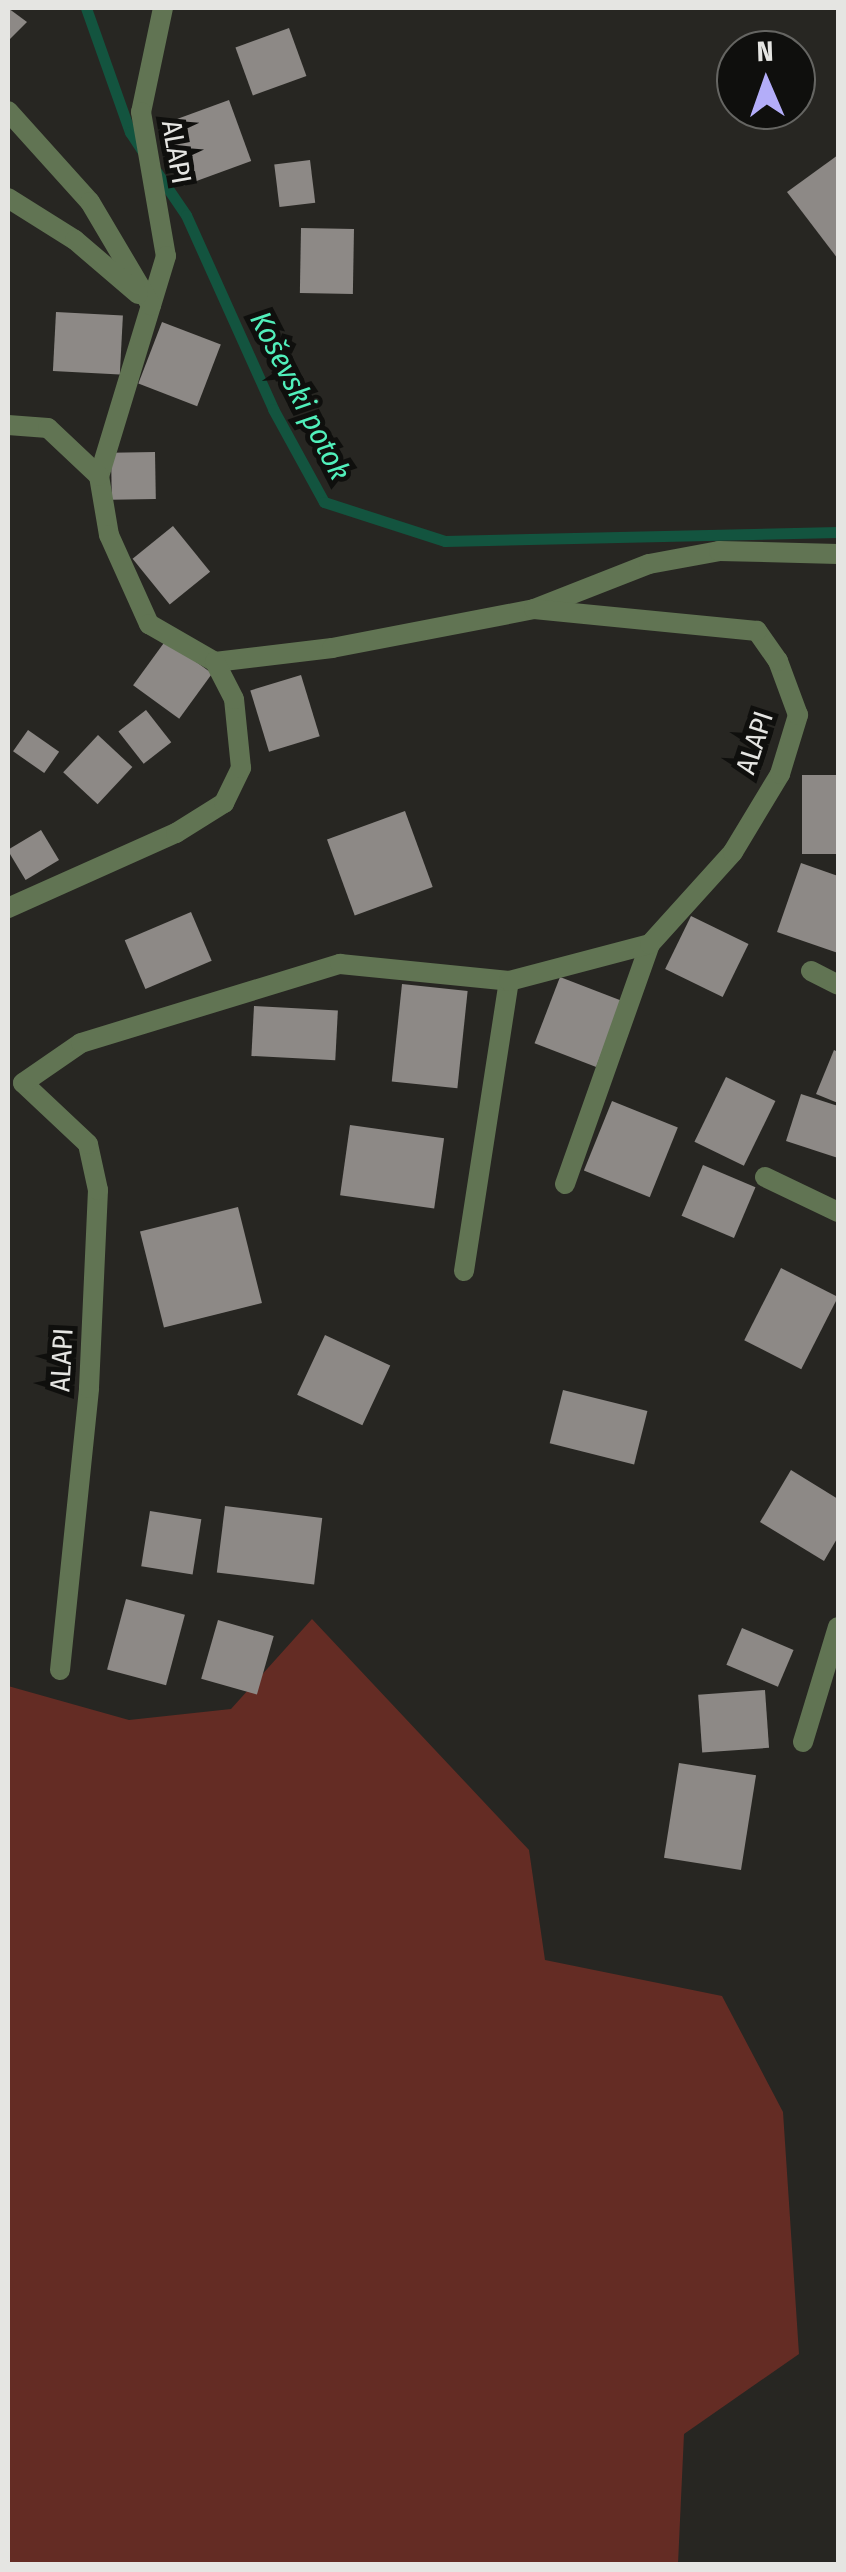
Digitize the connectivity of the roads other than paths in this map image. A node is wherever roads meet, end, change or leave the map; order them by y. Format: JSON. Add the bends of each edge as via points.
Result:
{"nodes":[{"id":1,"x":163,"y":8,"type":"edge"},
{"id":2,"x":8,"y":111,"type":"edge"},
{"id":3,"x":8,"y":198,"type":"edge"},
{"id":4,"x":151,"y":305,"type":"junction"},
{"id":5,"x":8,"y":425,"type":"edge"},
{"id":6,"x":100,"y":476,"type":"junction"},
{"id":7,"x":838,"y":554,"type":"edge"},
{"id":8,"x":534,"y":609,"type":"junction"},
{"id":9,"x":215,"y":662,"type":"junction"},
{"id":10,"x":8,"y":908,"type":"edge"},
{"id":11,"x":650,"y":944,"type":"junction"},
{"id":12,"x":811,"y":971,"type":"dead end"},
{"id":13,"x":509,"y":981,"type":"junction"},
{"id":14,"x":838,"y":985,"type":"edge"},
{"id":15,"x":15,"y":1077,"type":"edge"},
{"id":16,"x":766,"y":1177,"type":"dead end"},
{"id":17,"x":565,"y":1184,"type":"dead end"},
{"id":18,"x":838,"y":1212,"type":"edge"},
{"id":19,"x":464,"y":1270,"type":"dead end"},
{"id":20,"x":838,"y":1628,"type":"edge"},
{"id":21,"x":60,"y":1670,"type":"dead end"},
{"id":22,"x":804,"y":1742,"type":"dead end"}],
"edges":[{"from":1,"to":4,"type":"street","name":"ALAPI","via":[[142,114],[166,256]]},
{"from":2,"to":4,"type":"street","via":[[90,202]]},
{"from":3,"to":4,"type":"street","via":[[75,240]]},
{"from":4,"to":6,"type":"street","name":"ALAPI"},
{"from":5,"to":6,"type":"street","via":[[48,428]]},
{"from":6,"to":9,"type":"street","name":"ALAPI","via":[[108,535],[148,624]]},
{"from":7,"to":8,"type":"street","name":"ALAPI","via":[[719,551],[649,564]]},
{"from":8,"to":9,"type":"street","name":"ALAPI","via":[[332,648]]},
{"from":8,"to":11,"type":"street","name":"ALAPI","via":[[757,631],[778,661],[798,715],[780,774],[733,852]]},
{"from":9,"to":10,"type":"street","via":[[234,699],[241,768],[224,804],[176,833]]},
{"from":11,"to":13,"type":"street","name":"ALAPI"},
{"from":11,"to":17,"type":"street","name":"ALAPI"},
{"from":12,"to":14,"type":"street"},
{"from":13,"to":15,"type":"street","name":"ALAPI","via":[[340,964],[81,1042]]},
{"from":13,"to":19,"type":"street"},
{"from":15,"to":21,"type":"street","name":"ALAPI","via":[[88,1144],[98,1190],[88,1388]]},
{"from":16,"to":18,"type":"street"},
{"from":20,"to":22,"type":"street"}]}
